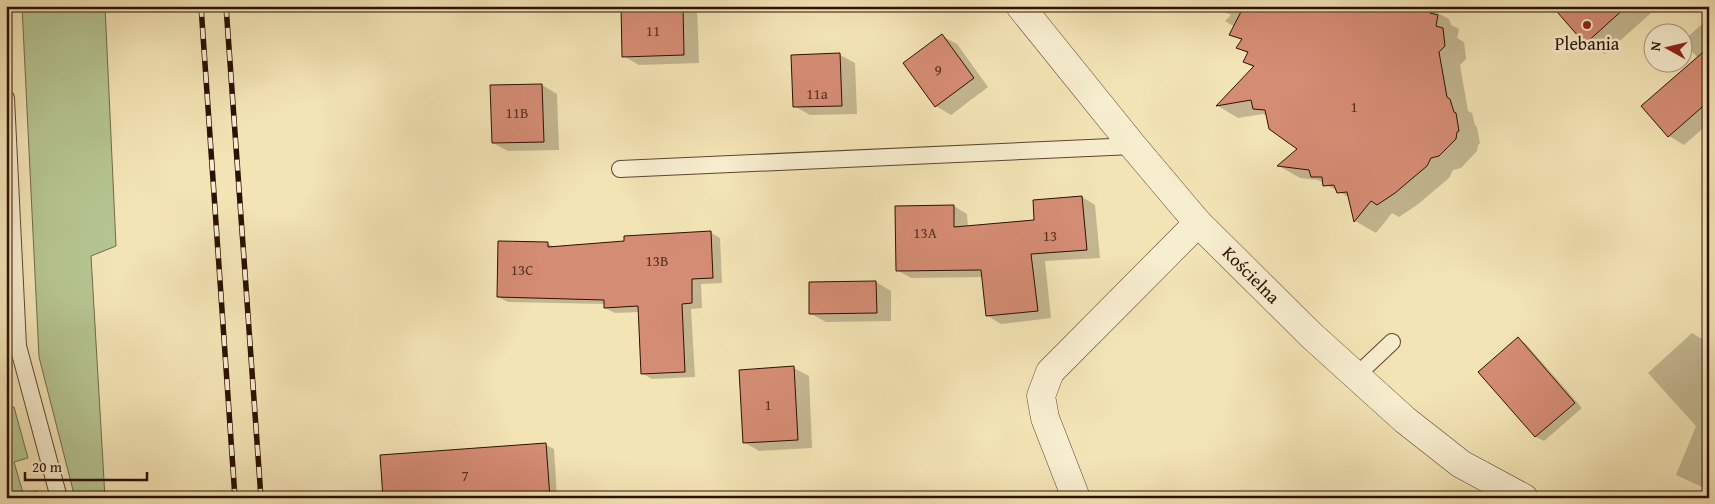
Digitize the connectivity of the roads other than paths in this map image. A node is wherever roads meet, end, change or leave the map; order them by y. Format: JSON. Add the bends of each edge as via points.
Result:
{"nodes":[{"id":1,"x":1020,"y":6,"type":"edge"},
{"id":2,"x":6,"y":98,"type":"edge"},
{"id":3,"x":1133,"y":146,"type":"junction"},
{"id":4,"x":620,"y":170,"type":"dead end"},
{"id":5,"x":1198,"y":223,"type":"junction"},
{"id":6,"x":1392,"y":342,"type":"dead end"},
{"id":7,"x":1356,"y":376,"type":"junction"},
{"id":8,"x":59,"y":498,"type":"edge"},
{"id":9,"x":1076,"y":498,"type":"edge"},
{"id":10,"x":1524,"y":498,"type":"edge"}],
"edges":[{"from":1,"to":3,"type":"street","name":"Kościelna"},
{"from":2,"to":8,"type":"lane","via":[[18,346]]},
{"from":3,"to":4,"type":"lane"},
{"from":3,"to":5,"type":"street","name":"Kościelna"},
{"from":5,"to":7,"type":"street","name":"Kościelna"},
{"from":5,"to":9,"type":"street","via":[[1050,372],[1041,396],[1045,418]]},
{"from":6,"to":7,"type":"lane"},
{"from":7,"to":10,"type":"street","name":"Kościelna","via":[[1404,420],[1462,464]]}]}
